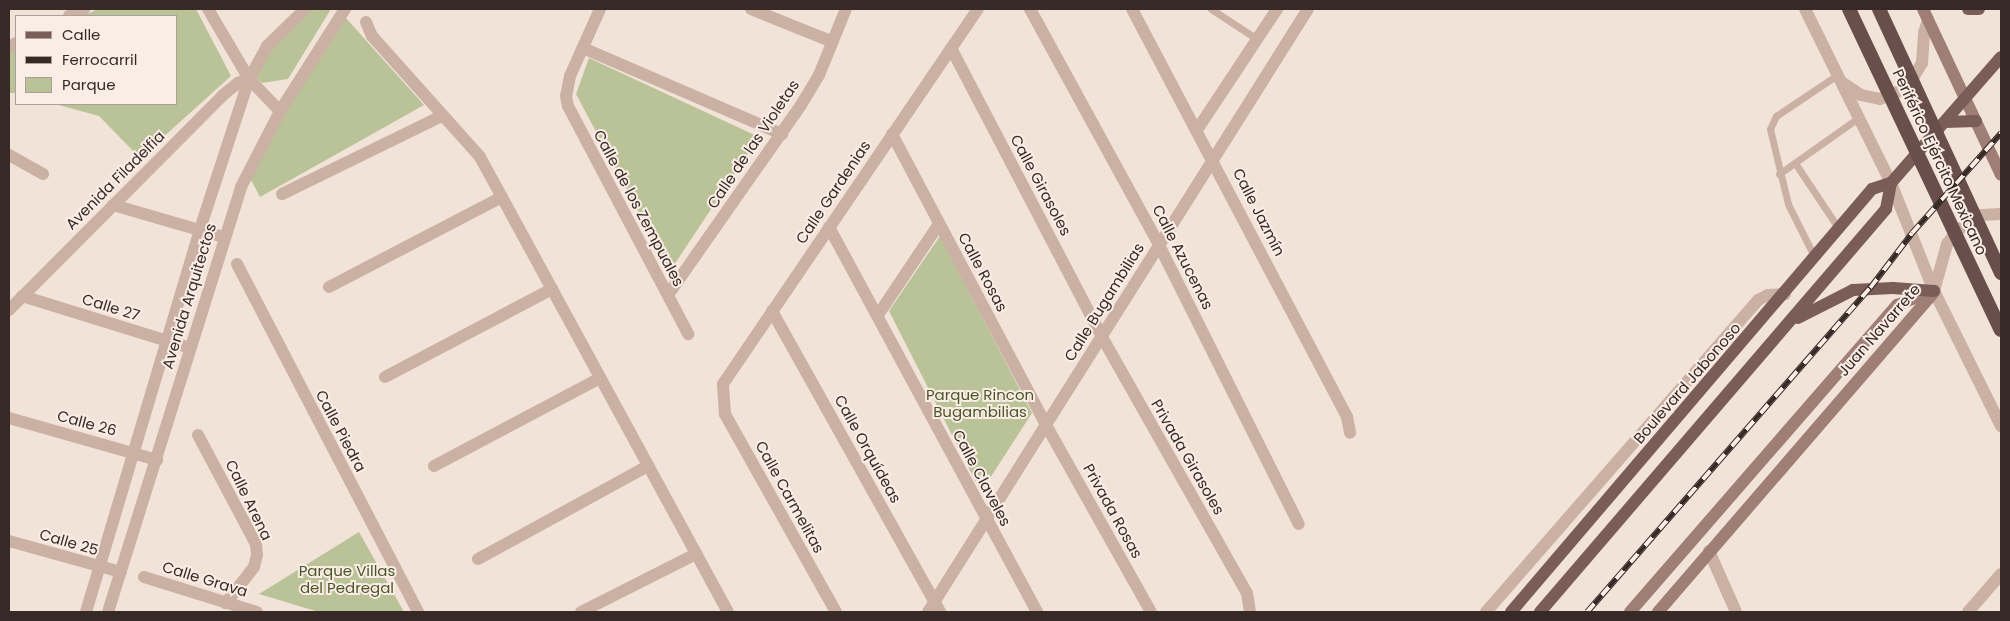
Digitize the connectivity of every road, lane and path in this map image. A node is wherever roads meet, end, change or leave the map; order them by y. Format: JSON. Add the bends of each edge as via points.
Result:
{"nodes":[{"id":1,"x":84,"y":9,"type":"edge"},
{"id":2,"x":208,"y":9,"type":"edge"},
{"id":3,"x":305,"y":9,"type":"edge"},
{"id":4,"x":345,"y":9,"type":"edge"},
{"id":5,"x":600,"y":9,"type":"edge"},
{"id":6,"x":751,"y":9,"type":"edge"},
{"id":7,"x":978,"y":9,"type":"edge"},
{"id":8,"x":1030,"y":9,"type":"edge"},
{"id":9,"x":1132,"y":9,"type":"edge"},
{"id":10,"x":1211,"y":9,"type":"edge"},
{"id":11,"x":1276,"y":9,"type":"edge"},
{"id":12,"x":1308,"y":9,"type":"edge"},
{"id":13,"x":1805,"y":9,"type":"edge"},
{"id":14,"x":1849,"y":9,"type":"edge"},
{"id":15,"x":1878,"y":9,"type":"edge"},
{"id":16,"x":1968,"y":9,"type":"edge"},
{"id":17,"x":1980,"y":9,"type":"edge"},
{"id":18,"x":849,"y":10,"type":"edge"},
{"id":19,"x":1926,"y":14,"type":"edge"},
{"id":20,"x":71,"y":15,"type":"edge"},
{"id":21,"x":366,"y":22,"type":"dead end"},
{"id":22,"x":1257,"y":39,"type":"junction"},
{"id":23,"x":833,"y":42,"type":"junction"},
{"id":24,"x":583,"y":48,"type":"junction"},
{"id":25,"x":951,"y":48,"type":"junction"},
{"id":26,"x":2001,"y":56,"type":"edge"},
{"id":27,"x":1838,"y":76,"type":"junction"},
{"id":28,"x":249,"y":79,"type":"junction"},
{"id":29,"x":1966,"y":100,"type":"junction"},
{"id":30,"x":280,"y":111,"type":"junction"},
{"id":31,"x":442,"y":116,"type":"junction"},
{"id":32,"x":1858,"y":118,"type":"junction"},
{"id":33,"x":1976,"y":121,"type":"junction"},
{"id":34,"x":1945,"y":122,"type":"junction"},
{"id":35,"x":1197,"y":130,"type":"junction"},
{"id":36,"x":782,"y":134,"type":"junction"},
{"id":37,"x":892,"y":134,"type":"junction"},
{"id":38,"x":9,"y":155,"type":"edge"},
{"id":39,"x":1213,"y":159,"type":"junction"},
{"id":40,"x":1795,"y":163,"type":"junction"},
{"id":41,"x":43,"y":174,"type":"dead end"},
{"id":42,"x":1779,"y":174,"type":"junction"},
{"id":43,"x":2001,"y":175,"type":"edge"},
{"id":44,"x":1891,"y":182,"type":"junction"},
{"id":45,"x":282,"y":194,"type":"dead end"},
{"id":46,"x":502,"y":197,"type":"junction"},
{"id":47,"x":113,"y":205,"type":"junction"},
{"id":48,"x":2001,"y":214,"type":"edge"},
{"id":49,"x":939,"y":224,"type":"junction"},
{"id":50,"x":829,"y":227,"type":"junction"},
{"id":51,"x":200,"y":229,"type":"junction"},
{"id":52,"x":1839,"y":229,"type":"junction"},
{"id":53,"x":224,"y":237,"type":"junction"},
{"id":54,"x":1159,"y":245,"type":"junction"},
{"id":55,"x":1815,"y":258,"type":"junction"},
{"id":56,"x":237,"y":264,"type":"dead end"},
{"id":57,"x":2001,"y":273,"type":"edge"},
{"id":58,"x":329,"y":287,"type":"dead end"},
{"id":59,"x":552,"y":289,"type":"junction"},
{"id":60,"x":1934,"y":291,"type":"junction"},
{"id":61,"x":668,"y":294,"type":"junction"},
{"id":62,"x":1785,"y":294,"type":"junction"},
{"id":63,"x":22,"y":296,"type":"junction"},
{"id":64,"x":9,"y":310,"type":"edge"},
{"id":65,"x":772,"y":311,"type":"junction"},
{"id":66,"x":878,"y":315,"type":"junction"},
{"id":67,"x":1789,"y":323,"type":"junction"},
{"id":68,"x":2001,"y":330,"type":"edge"},
{"id":69,"x":688,"y":334,"type":"dead end"},
{"id":70,"x":1102,"y":337,"type":"junction"},
{"id":71,"x":167,"y":341,"type":"junction"},
{"id":72,"x":190,"y":348,"type":"junction"},
{"id":73,"x":384,"y":377,"type":"dead end"},
{"id":74,"x":600,"y":378,"type":"junction"},
{"id":75,"x":721,"y":395,"type":"joint"},
{"id":76,"x":9,"y":418,"type":"edge"},
{"id":77,"x":1046,"y":425,"type":"junction"},
{"id":78,"x":2001,"y":426,"type":"edge"},
{"id":79,"x":1350,"y":433,"type":"dead end"},
{"id":80,"x":198,"y":435,"type":"dead end"},
{"id":81,"x":134,"y":453,"type":"junction"},
{"id":82,"x":157,"y":460,"type":"junction"},
{"id":83,"x":434,"y":466,"type":"dead end"},
{"id":84,"x":648,"y":466,"type":"junction"},
{"id":85,"x":986,"y":522,"type":"junction"},
{"id":86,"x":1299,"y":524,"type":"dead end"},
{"id":87,"x":9,"y":541,"type":"edge"},
{"id":88,"x":1709,"y":551,"type":"junction"},
{"id":89,"x":696,"y":554,"type":"junction"},
{"id":90,"x":478,"y":559,"type":"dead end"},
{"id":91,"x":99,"y":567,"type":"junction"},
{"id":92,"x":121,"y":572,"type":"junction"},
{"id":93,"x":2001,"y":574,"type":"edge"},
{"id":94,"x":144,"y":577,"type":"dead end"},
{"id":95,"x":226,"y":603,"type":"junction"},
{"id":96,"x":934,"y":609,"type":"edge"},
{"id":97,"x":86,"y":612,"type":"edge"},
{"id":98,"x":108,"y":612,"type":"edge"},
{"id":99,"x":257,"y":612,"type":"edge"},
{"id":100,"x":418,"y":612,"type":"edge"},
{"id":101,"x":581,"y":612,"type":"edge"},
{"id":102,"x":728,"y":612,"type":"edge"},
{"id":103,"x":836,"y":612,"type":"edge"},
{"id":104,"x":1036,"y":612,"type":"edge"},
{"id":105,"x":1151,"y":612,"type":"edge"},
{"id":106,"x":1250,"y":612,"type":"edge"},
{"id":107,"x":1486,"y":612,"type":"edge"},
{"id":108,"x":1511,"y":612,"type":"edge"},
{"id":109,"x":1540,"y":612,"type":"edge"},
{"id":110,"x":1630,"y":612,"type":"edge"},
{"id":111,"x":1658,"y":612,"type":"edge"},
{"id":112,"x":1736,"y":612,"type":"edge"},
{"id":113,"x":1968,"y":612,"type":"edge"}],
"edges":[{"from":1,"to":20,"type":"street"},
{"from":2,"to":28,"type":"street"},
{"from":3,"to":28,"type":"street","name":"Avenida Arquitectos","via":[[267,46]]},
{"from":4,"to":30,"type":"street","name":"Avenida Arquitectos"},
{"from":5,"to":24,"type":"street"},
{"from":6,"to":23,"type":"street"},
{"from":7,"to":25,"type":"street","name":"Calle Gardenias"},
{"from":8,"to":54,"type":"street","name":"Calle Azucenas"},
{"from":9,"to":35,"type":"street","name":"Calle Jazmín"},
{"from":10,"to":22,"type":"lane"},
{"from":11,"to":22,"type":"street"},
{"from":12,"to":39,"type":"street","name":"Calle Bugambilias"},
{"from":13,"to":27,"type":"street"},
{"from":14,"to":68,"type":"highway","name":"Periférico Ejército Mexicano"},
{"from":15,"to":57,"type":"highway","name":"Periférico Ejército Mexicano"},
{"from":16,"to":17,"type":"main road"},
{"from":18,"to":23,"type":"street","name":"Calle de las Violetas"},
{"from":19,"to":27,"type":"street","via":[[1919,72],[1899,93],[1880,99],[1860,96]]},
{"from":19,"to":29,"type":"main road"},
{"from":21,"to":31,"type":"street","via":[[372,36]]},
{"from":22,"to":35,"type":"street"},
{"from":23,"to":36,"type":"street","name":"Calle de las Violetas","via":[[819,74]]},
{"from":24,"to":36,"type":"street"},
{"from":24,"to":61,"type":"street","name":"Calle de los Zempuales","via":[[570,76],[566,96],[572,117]]},
{"from":25,"to":37,"type":"street","name":"Calle Gardenias"},
{"from":25,"to":70,"type":"street","name":"Calle Girasoles"},
{"from":26,"to":29,"type":"main road","name":"Boulevard Jabonoso"},
{"from":27,"to":32,"type":"street"},
{"from":27,"to":42,"type":"lane","via":[[1776,116],[1770,130]]},
{"from":28,"to":30,"type":"street"},
{"from":28,"to":47,"type":"street","name":"Avenida Filadelfia","via":[[222,95]]},
{"from":28,"to":51,"type":"street","name":"Avenida Arquitectos"},
{"from":29,"to":33,"type":"main road"},
{"from":29,"to":34,"type":"main road","name":"Boulevard Jabonoso"},
{"from":30,"to":53,"type":"street","name":"Avenida Arquitectos","via":[[241,187]]},
{"from":31,"to":45,"type":"street"},
{"from":31,"to":46,"type":"street","via":[[480,157]]},
{"from":32,"to":40,"type":"lane"},
{"from":32,"to":44,"type":"street"},
{"from":33,"to":34,"type":"main road"},
{"from":33,"to":43,"type":"main road"},
{"from":34,"to":44,"type":"main road","name":"Boulevard Jabonoso"},
{"from":35,"to":39,"type":"street","name":"Calle Jazmín"},
{"from":36,"to":61,"type":"street","name":"Calle de las Violetas"},
{"from":37,"to":49,"type":"street","name":"Calle Rosas"},
{"from":37,"to":50,"type":"street","name":"Calle Gardenias"},
{"from":38,"to":41,"type":"street"},
{"from":39,"to":54,"type":"street","name":"Calle Bugambilias"},
{"from":39,"to":79,"type":"street","name":"Calle Jazmín","via":[[1347,416]]},
{"from":40,"to":42,"type":"lane"},
{"from":40,"to":52,"type":"lane"},
{"from":42,"to":55,"type":"lane","via":[[1788,204]]},
{"from":44,"to":52,"type":"main road","name":"Boulevard Jabonoso","via":[[1872,189]]},
{"from":44,"to":60,"type":"street"},
{"from":44,"to":67,"type":"main road","via":[[1886,209]]},
{"from":46,"to":58,"type":"street"},
{"from":46,"to":59,"type":"street"},
{"from":47,"to":51,"type":"street"},
{"from":47,"to":63,"type":"street","name":"Avenida Filadelfia"},
{"from":48,"to":60,"type":"street","via":[[1981,215],[1958,230],[1947,244]]},
{"from":49,"to":66,"type":"street"},
{"from":49,"to":77,"type":"street","name":"Calle Rosas"},
{"from":50,"to":65,"type":"street","name":"Calle Gardenias"},
{"from":50,"to":66,"type":"street","name":"Calle Claveles"},
{"from":51,"to":53,"type":"street"},
{"from":51,"to":71,"type":"street","name":"Avenida Arquitectos"},
{"from":52,"to":55,"type":"main road","name":"Boulevard Jabonoso"},
{"from":53,"to":72,"type":"street","name":"Avenida Arquitectos"},
{"from":54,"to":70,"type":"street","name":"Calle Bugambilias"},
{"from":54,"to":86,"type":"street","name":"Calle Azucenas"},
{"from":55,"to":62,"type":"main road","name":"Boulevard Jabonoso"},
{"from":56,"to":100,"type":"street","name":"Calle Piedra"},
{"from":59,"to":73,"type":"street"},
{"from":59,"to":74,"type":"street"},
{"from":60,"to":67,"type":"main road","via":[[1853,290]]},
{"from":60,"to":78,"type":"street"},
{"from":60,"to":88,"type":"main road","name":"Juan Navarrete"},
{"from":60,"to":110,"type":"main road","name":"Juan Navarrete","via":[[1897,305]]},
{"from":61,"to":69,"type":"street","name":"Calle de los Zempuales"},
{"from":62,"to":107,"type":"street","via":[[1768,295],[1758,300]]},
{"from":62,"to":108,"type":"main road","name":"Boulevard Jabonoso"},
{"from":63,"to":64,"type":"street","name":"Avenida Filadelfia"},
{"from":63,"to":71,"type":"street","name":"Calle 27"},
{"from":65,"to":75,"type":"street","name":"Calle Gardenias","via":[[727,375]]},
{"from":65,"to":96,"type":"street","name":"Calle Orquídeas"},
{"from":66,"to":85,"type":"street","name":"Calle Claveles"},
{"from":67,"to":109,"type":"main road"},
{"from":70,"to":77,"type":"street","name":"Calle Bugambilias"},
{"from":70,"to":106,"type":"street","name":"Privada Girasoles","via":[[1246,593]]},
{"from":71,"to":72,"type":"street","name":"Calle 27"},
{"from":71,"to":81,"type":"street","name":"Avenida Arquitectos"},
{"from":72,"to":82,"type":"street","name":"Avenida Arquitectos"},
{"from":74,"to":83,"type":"street"},
{"from":74,"to":84,"type":"street"},
{"from":75,"to":103,"type":"street","name":"Calle Carmelitas","via":[[725,414]]},
{"from":76,"to":81,"type":"street","name":"Calle 26"},
{"from":77,"to":85,"type":"street","name":"Calle Bugambilias"},
{"from":77,"to":105,"type":"street","name":"Privada Rosas"},
{"from":80,"to":95,"type":"street","name":"Calle Arena","via":[[256,544],[258,555],[254,567]]},
{"from":81,"to":82,"type":"street","name":"Calle 26"},
{"from":81,"to":91,"type":"street","name":"Avenida Arquitectos"},
{"from":82,"to":92,"type":"street","name":"Avenida Arquitectos"},
{"from":84,"to":89,"type":"street"},
{"from":84,"to":90,"type":"street"},
{"from":85,"to":96,"type":"street","name":"Calle Bugambilias"},
{"from":85,"to":104,"type":"street","name":"Calle Claveles"},
{"from":87,"to":91,"type":"street","name":"Calle 25"},
{"from":88,"to":111,"type":"main road","name":"Juan Navarrete"},
{"from":88,"to":112,"type":"street"},
{"from":89,"to":101,"type":"street"},
{"from":89,"to":102,"type":"street"},
{"from":91,"to":92,"type":"street","name":"Calle 25"},
{"from":91,"to":97,"type":"street","name":"Avenida Arquitectos"},
{"from":92,"to":98,"type":"street","name":"Avenida Arquitectos"},
{"from":93,"to":113,"type":"street"},
{"from":94,"to":95,"type":"street","name":"Calle Grava"},
{"from":95,"to":99,"type":"street","name":"Calle Grava"}]}
